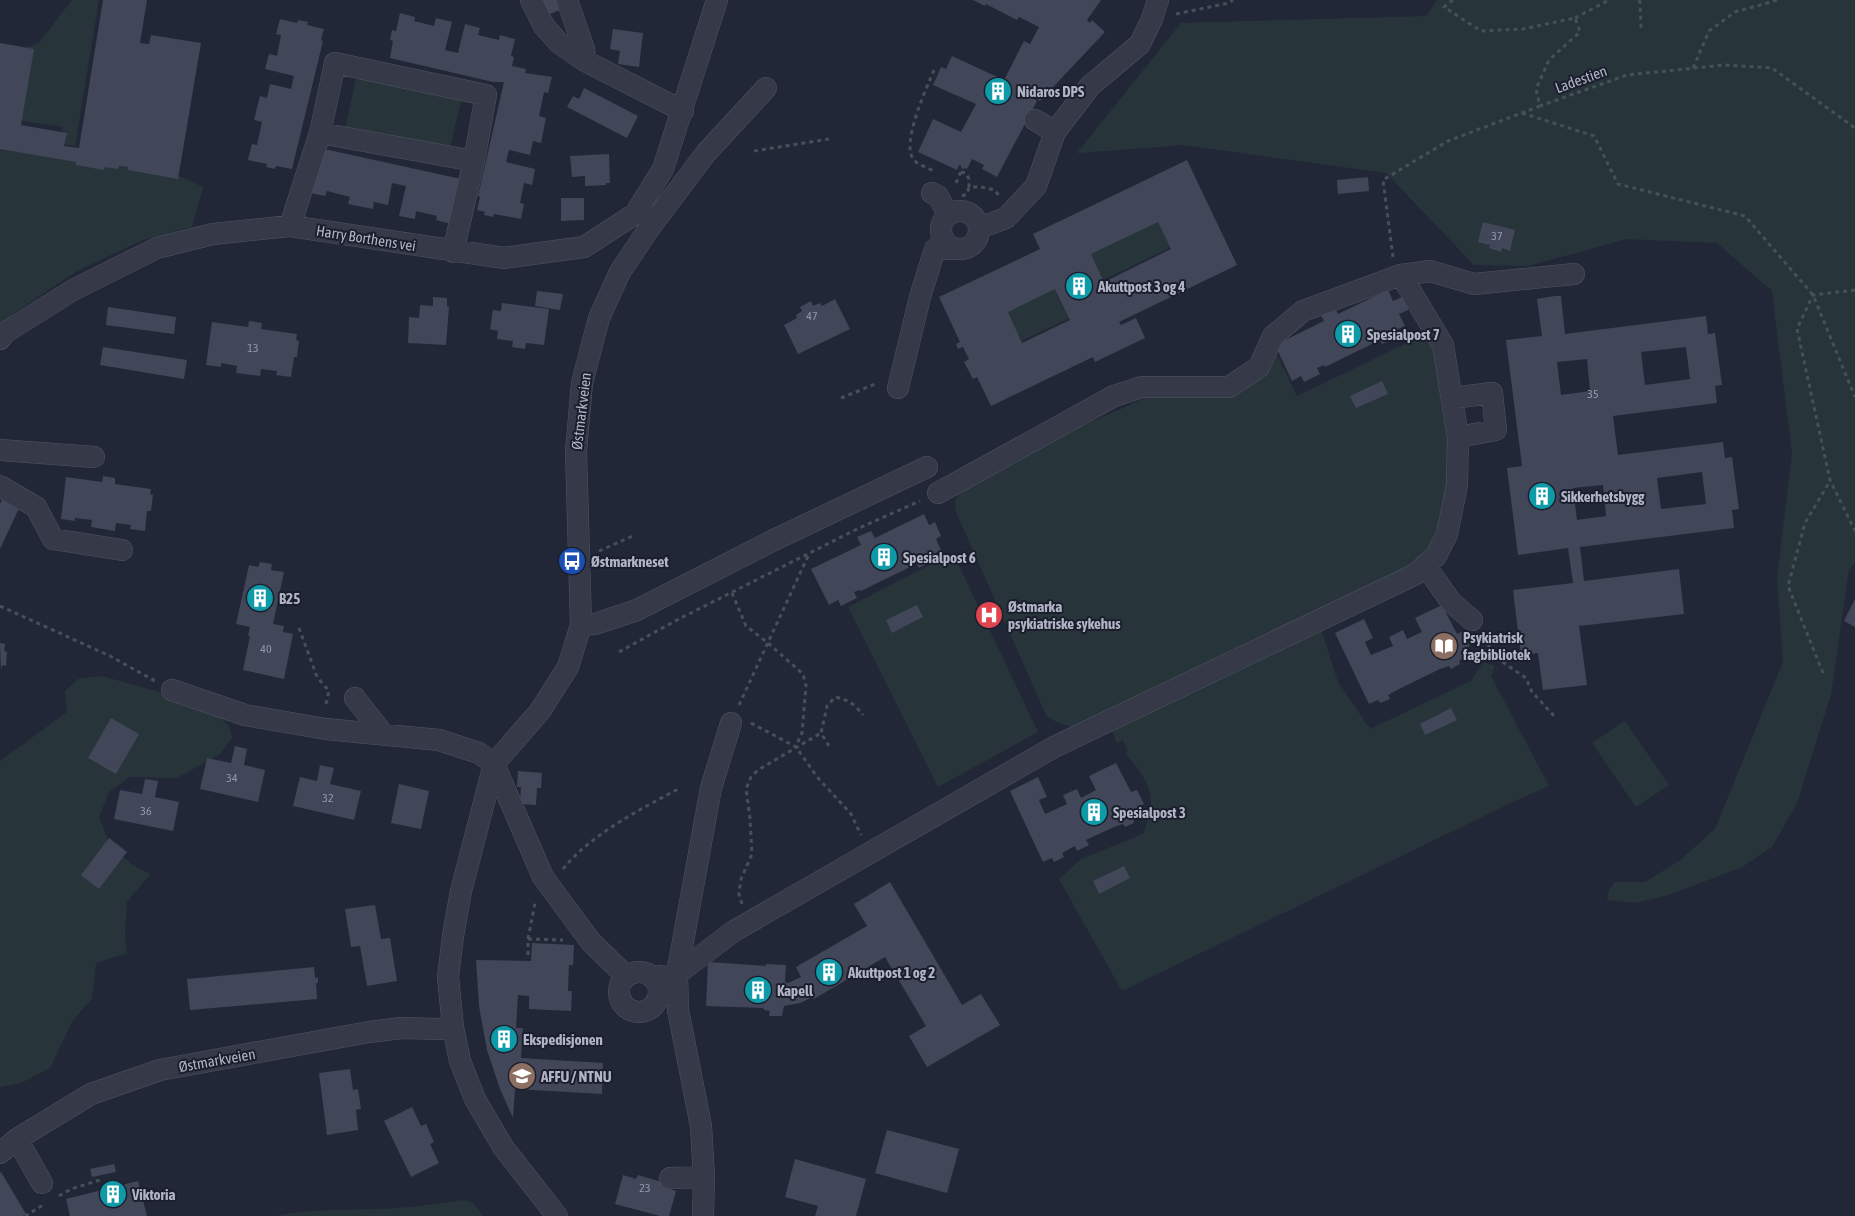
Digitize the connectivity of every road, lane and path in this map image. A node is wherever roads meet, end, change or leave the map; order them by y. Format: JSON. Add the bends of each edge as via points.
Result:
{"nodes":[{"id":1,"x":531,"y":0,"type":"edge"},
{"id":2,"x":567,"y":0,"type":"edge"},
{"id":3,"x":716,"y":0,"type":"edge"},
{"id":4,"x":1233,"y":0,"type":"edge"},
{"id":5,"x":1443,"y":0,"type":"edge"},
{"id":6,"x":1453,"y":0,"type":"edge"},
{"id":7,"x":1608,"y":0,"type":"edge"},
{"id":8,"x":1639,"y":0,"type":"edge"},
{"id":9,"x":1778,"y":0,"type":"edge"},
{"id":10,"x":1444,"y":7,"type":"junction"},
{"id":11,"x":1155,"y":10,"type":"edge"},
{"id":12,"x":1575,"y":18,"type":"junction"},
{"id":13,"x":1641,"y":28,"type":"dead end"},
{"id":14,"x":585,"y":61,"type":"junction"},
{"id":15,"x":1693,"y":68,"type":"junction"},
{"id":16,"x":934,"y":70,"type":"dead end"},
{"id":17,"x":766,"y":88,"type":"dead end"},
{"id":18,"x":1540,"y":106,"type":"junction"},
{"id":19,"x":683,"y":111,"type":"junction"},
{"id":20,"x":1522,"y":113,"type":"junction"},
{"id":21,"x":1035,"y":120,"type":"dead end"},
{"id":22,"x":1855,"y":128,"type":"edge"},
{"id":23,"x":320,"y":132,"type":"junction"},
{"id":24,"x":1055,"y":132,"type":"junction"},
{"id":25,"x":829,"y":140,"type":"dead end"},
{"id":26,"x":754,"y":151,"type":"dead end"},
{"id":27,"x":474,"y":161,"type":"junction"},
{"id":28,"x":963,"y":167,"type":"dead end"},
{"id":29,"x":961,"y":172,"type":"junction"},
{"id":30,"x":948,"y":179,"type":"dead end"},
{"id":31,"x":956,"y":183,"type":"junction"},
{"id":32,"x":936,"y":184,"type":"joint"},
{"id":33,"x":969,"y":187,"type":"junction"},
{"id":34,"x":1000,"y":197,"type":"dead end"},
{"id":35,"x":956,"y":208,"type":"junction"},
{"id":36,"x":290,"y":226,"type":"junction"},
{"id":37,"x":979,"y":228,"type":"junction"},
{"id":38,"x":955,"y":249,"type":"junction"},
{"id":39,"x":453,"y":252,"type":"junction"},
{"id":40,"x":1574,"y":274,"type":"dead end"},
{"id":41,"x":1398,"y":276,"type":"junction"},
{"id":42,"x":1855,"y":290,"type":"edge"},
{"id":43,"x":1813,"y":294,"type":"junction"},
{"id":44,"x":0,"y":339,"type":"edge"},
{"id":45,"x":890,"y":384,"type":"joint"},
{"id":46,"x":1855,"y":397,"type":"edge"},
{"id":47,"x":841,"y":398,"type":"dead end"},
{"id":48,"x":1452,"y":398,"type":"junction"},
{"id":49,"x":1458,"y":436,"type":"junction"},
{"id":50,"x":0,"y":450,"type":"edge"},
{"id":51,"x":94,"y":457,"type":"dead end"},
{"id":52,"x":927,"y":467,"type":"dead end"},
{"id":53,"x":1830,"y":480,"type":"junction"},
{"id":54,"x":0,"y":486,"type":"edge"},
{"id":55,"x":938,"y":494,"type":"joint"},
{"id":56,"x":1855,"y":531,"type":"edge"},
{"id":57,"x":635,"y":536,"type":"dead end"},
{"id":58,"x":122,"y":550,"type":"dead end"},
{"id":59,"x":596,"y":552,"type":"dead end"},
{"id":60,"x":809,"y":554,"type":"junction"},
{"id":61,"x":1425,"y":565,"type":"junction"},
{"id":62,"x":732,"y":592,"type":"junction"},
{"id":63,"x":0,"y":606,"type":"edge"},
{"id":64,"x":1472,"y":620,"type":"joint"},
{"id":65,"x":581,"y":625,"type":"junction"},
{"id":66,"x":299,"y":628,"type":"dead end"},
{"id":67,"x":768,"y":643,"type":"junction"},
{"id":68,"x":619,"y":652,"type":"dead end"},
{"id":69,"x":1823,"y":673,"type":"dead end"},
{"id":70,"x":172,"y":690,"type":"joint"},
{"id":71,"x":355,"y":698,"type":"dead end"},
{"id":72,"x":863,"y":714,"type":"dead end"},
{"id":73,"x":1556,"y":718,"type":"dead end"},
{"id":74,"x":733,"y":719,"type":"junction"},
{"id":75,"x":321,"y":728,"type":"junction"},
{"id":76,"x":821,"y":733,"type":"junction"},
{"id":77,"x":383,"y":734,"type":"junction"},
{"id":78,"x":829,"y":746,"type":"dead end"},
{"id":79,"x":796,"y":747,"type":"junction"},
{"id":80,"x":494,"y":764,"type":"junction"},
{"id":81,"x":680,"y":788,"type":"dead end"},
{"id":82,"x":870,"y":852,"type":"junction"},
{"id":83,"x":550,"y":886,"type":"junction"},
{"id":84,"x":747,"y":923,"type":"junction"},
{"id":85,"x":528,"y":939,"type":"junction"},
{"id":86,"x":591,"y":942,"type":"junction"},
{"id":87,"x":528,"y":956,"type":"dead end"},
{"id":88,"x":677,"y":974,"type":"junction"},
{"id":89,"x":626,"y":976,"type":"junction"},
{"id":90,"x":654,"y":978,"type":"junction"},
{"id":91,"x":453,"y":1027,"type":"junction"},
{"id":92,"x":17,"y":1139,"type":"junction"},
{"id":93,"x":0,"y":1153,"type":"edge"},
{"id":94,"x":704,"y":1177,"type":"junction"},
{"id":95,"x":670,"y":1178,"type":"dead end"},
{"id":96,"x":100,"y":1180,"type":"dead end"},
{"id":97,"x":48,"y":1191,"type":"joint"},
{"id":98,"x":46,"y":1203,"type":"dead end"},
{"id":99,"x":25,"y":1216,"type":"edge"},
{"id":100,"x":557,"y":1216,"type":"edge"},
{"id":101,"x":703,"y":1216,"type":"edge"}],
"edges":[{"from":1,"to":14,"type":"street","via":[[544,26],[559,43]]},
{"from":2,"to":14,"type":"street","via":[[584,48]]},
{"from":3,"to":19,"type":"street","name":"Harry Borthens vei"},
{"from":4,"to":11,"type":"path"},
{"from":5,"to":10,"type":"path"},
{"from":6,"to":10,"type":"path"},
{"from":7,"to":12,"type":"path"},
{"from":8,"to":13,"type":"path"},
{"from":9,"to":15,"type":"path","via":[[1735,12],[1709,31]]},
{"from":10,"to":12,"type":"path","via":[[1482,31],[1523,28]]},
{"from":11,"to":24,"type":"street","via":[[1140,44],[1090,86]]},
{"from":12,"to":18,"type":"path","name":"Ladestien","via":[[1580,32],[1549,60],[1536,89]]},
{"from":14,"to":19,"type":"street"},
{"from":15,"to":18,"type":"path","name":"Ladestien","via":[[1627,75]]},
{"from":15,"to":22,"type":"path","name":"Ladestien","via":[[1724,65],[1772,68]]},
{"from":16,"to":32,"type":"path","via":[[909,143],[914,161]]},
{"from":17,"to":65,"type":"street","name":"Østmarkveien","via":[[706,153],[648,230],[620,272],[599,318],[582,383],[576,451]]},
{"from":18,"to":20,"type":"path"},
{"from":19,"to":39,"type":"street","name":"Harry Borthens vei","via":[[663,169],[635,214],[584,247],[504,258]]},
{"from":20,"to":41,"type":"path","via":[[1448,141],[1384,180]]},
{"from":20,"to":43,"type":"path","via":[[1594,136],[1618,184],[1745,216]]},
{"from":21,"to":24,"type":"street"},
{"from":23,"to":27,"type":"street"},
{"from":23,"to":27,"type":"street","via":[[335,63],[486,95]]},
{"from":23,"to":36,"type":"street"},
{"from":24,"to":37,"type":"street","via":[[1036,186],[1006,218]]},
{"from":25,"to":26,"type":"path"},
{"from":27,"to":39,"type":"street"},
{"from":28,"to":29,"type":"path"},
{"from":29,"to":31,"type":"path"},
{"from":29,"to":33,"type":"path","via":[[966,173]]},
{"from":30,"to":31,"type":"path"},
{"from":31,"to":35,"type":"path"},
{"from":32,"to":35,"type":"street","via":[[938,196]]},
{"from":33,"to":34,"type":"path","via":[[995,190]]},
{"from":33,"to":35,"type":"path"},
{"from":35,"to":37,"type":"street","via":[[974,217]]},
{"from":35,"to":38,"type":"street","via":[[941,225],[942,238]]},
{"from":36,"to":39,"type":"street","name":"Harry Borthens vei"},
{"from":36,"to":44,"type":"street","name":"Harry Borthens vei","via":[[213,234],[157,248],[73,290]]},
{"from":37,"to":38,"type":"street","via":[[973,245]]},
{"from":38,"to":45,"type":"street","via":[[935,248]]},
{"from":40,"to":41,"type":"street","via":[[1474,284],[1430,271]]},
{"from":41,"to":48,"type":"street","via":[[1443,345]]},
{"from":41,"to":55,"type":"street","via":[[1303,311],[1273,336],[1260,367],[1229,387],[1142,387],[1114,396]]},
{"from":42,"to":43,"type":"path"},
{"from":43,"to":46,"type":"path"},
{"from":43,"to":53,"type":"path","via":[[1797,329]]},
{"from":45,"to":47,"type":"path"},
{"from":48,"to":49,"type":"street"},
{"from":48,"to":49,"type":"street","via":[[1492,393],[1496,430]]},
{"from":49,"to":61,"type":"street","via":[[1456,485],[1447,534],[1436,556]]},
{"from":50,"to":51,"type":"street"},
{"from":52,"to":65,"type":"street","via":[[637,610],[595,624]]},
{"from":53,"to":56,"type":"path"},
{"from":53,"to":69,"type":"path","via":[[1805,523],[1788,586]]},
{"from":54,"to":58,"type":"street","via":[[36,506],[53,539]]},
{"from":55,"to":60,"type":"path","via":[[858,528]]},
{"from":57,"to":59,"type":"path"},
{"from":60,"to":62,"type":"path"},
{"from":60,"to":67,"type":"path"},
{"from":61,"to":64,"type":"street","via":[[1451,602]]},
{"from":61,"to":82,"type":"street","via":[[1416,574],[1054,747]]},
{"from":62,"to":67,"type":"path","via":[[746,626]]},
{"from":62,"to":68,"type":"path"},
{"from":63,"to":70,"type":"path","via":[[110,656]]},
{"from":64,"to":73,"type":"path","via":[[1498,659],[1526,678],[1532,692]]},
{"from":65,"to":80,"type":"street","name":"Østmarkveien","via":[[568,667],[540,711]]},
{"from":66,"to":75,"type":"path","via":[[317,676],[329,692]]},
{"from":67,"to":74,"type":"path"},
{"from":67,"to":79,"type":"path","via":[[803,674],[806,686],[802,733]]},
{"from":70,"to":75,"type":"street","via":[[245,715]]},
{"from":71,"to":77,"type":"street"},
{"from":72,"to":76,"type":"path","via":[[848,700],[835,697],[827,706]]},
{"from":74,"to":79,"type":"path"},
{"from":74,"to":88,"type":"street","via":[[711,788]]},
{"from":75,"to":77,"type":"street"},
{"from":76,"to":78,"type":"path"},
{"from":76,"to":79,"type":"path"},
{"from":77,"to":80,"type":"street","via":[[439,740],[479,753]]},
{"from":79,"to":82,"type":"path","via":[[818,778],[851,814]]},
{"from":79,"to":84,"type":"path","via":[[758,770],[746,789],[752,854],[741,879],[739,894]]},
{"from":80,"to":83,"type":"street","via":[[543,877]]},
{"from":80,"to":91,"type":"street","name":"Østmarkveien","via":[[453,936],[448,977]]},
{"from":81,"to":83,"type":"path","via":[[624,819],[572,859]]},
{"from":82,"to":84,"type":"street"},
{"from":83,"to":85,"type":"path","via":[[535,900]]},
{"from":83,"to":86,"type":"street"},
{"from":84,"to":88,"type":"street"},
{"from":85,"to":86,"type":"path"},
{"from":85,"to":87,"type":"path"},
{"from":86,"to":89,"type":"street"},
{"from":88,"to":90,"type":"street"},
{"from":88,"to":94,"type":"street","via":[[678,1010],[700,1126]]},
{"from":89,"to":90,"type":"street","via":[[642,971]]},
{"from":89,"to":90,"type":"street","via":[[619,988],[621,1001],[638,1012],[651,1008],[659,997],[660,990]]},
{"from":91,"to":92,"type":"street","name":"Østmarkveien","via":[[369,1032],[160,1070],[91,1094]]},
{"from":91,"to":100,"type":"street","name":"Østmarkveien","via":[[460,1061],[475,1099],[503,1146]]},
{"from":92,"to":93,"type":"street","name":"Østmarkveien"},
{"from":92,"to":97,"type":"street"},
{"from":94,"to":95,"type":"street"},
{"from":94,"to":101,"type":"street"},
{"from":96,"to":97,"type":"path","via":[[71,1189]]},
{"from":98,"to":99,"type":"path"}]}
